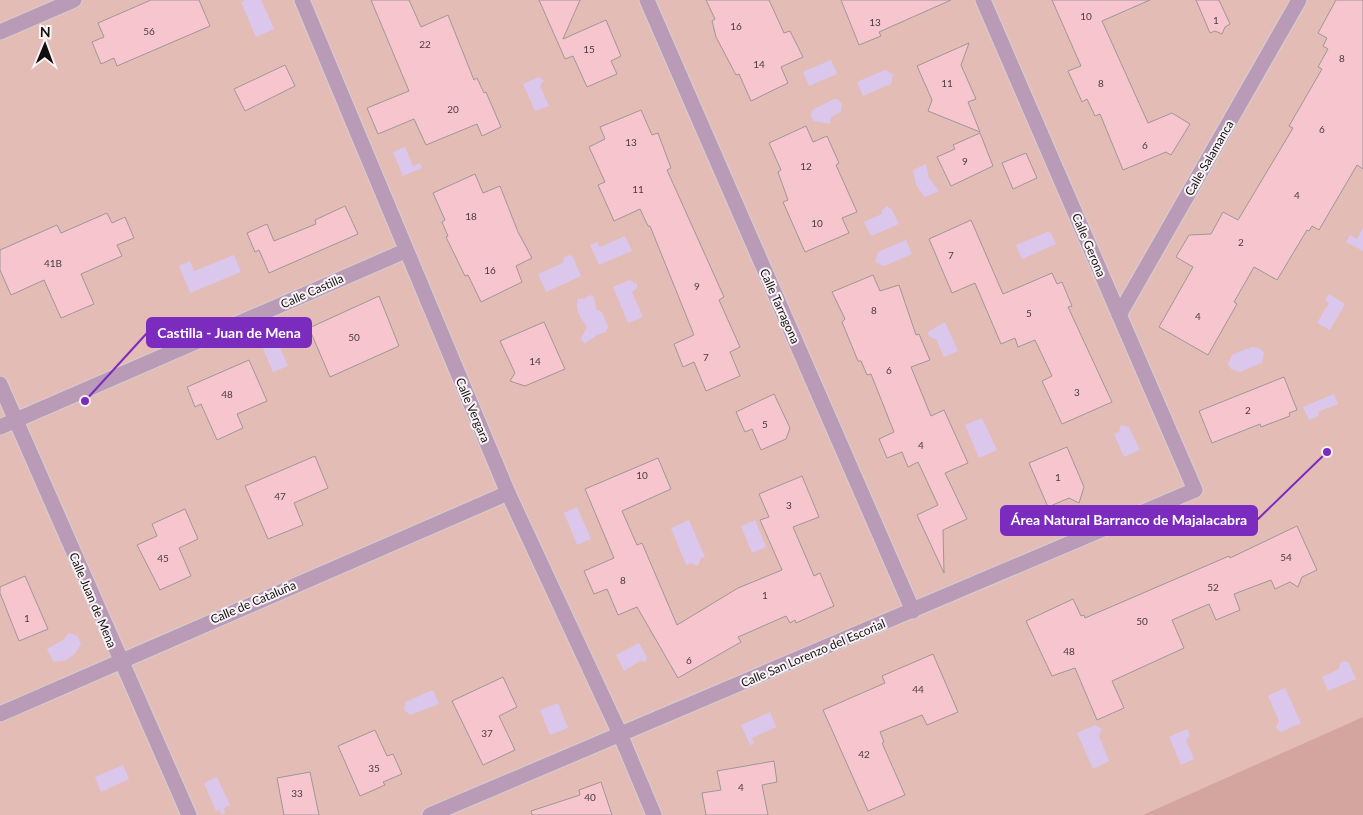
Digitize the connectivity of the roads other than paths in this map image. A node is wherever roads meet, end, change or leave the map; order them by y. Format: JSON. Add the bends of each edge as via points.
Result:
{"nodes":[{"id":1,"x":74,"y":0,"type":"edge"},
{"id":2,"x":302,"y":0,"type":"edge"},
{"id":3,"x":647,"y":0,"type":"edge"},
{"id":4,"x":983,"y":0,"type":"edge"},
{"id":5,"x":1299,"y":0,"type":"edge"},
{"id":6,"x":0,"y":32,"type":"edge"},
{"id":7,"x":405,"y":251,"type":"junction"},
{"id":8,"x":1119,"y":315,"type":"junction"},
{"id":9,"x":0,"y":384,"type":"edge"},
{"id":10,"x":16,"y":420,"type":"junction"},
{"id":11,"x":0,"y":428,"type":"edge"},
{"id":12,"x":1195,"y":490,"type":"joint"},
{"id":13,"x":508,"y":493,"type":"junction"},
{"id":14,"x":912,"y":611,"type":"junction"},
{"id":15,"x":119,"y":660,"type":"junction"},
{"id":16,"x":0,"y":714,"type":"edge"},
{"id":17,"x":620,"y":734,"type":"junction"},
{"id":18,"x":189,"y":815,"type":"edge"},
{"id":19,"x":430,"y":815,"type":"edge"},
{"id":20,"x":654,"y":815,"type":"edge"}],
"edges":[{"from":1,"to":6,"type":"street"},
{"from":2,"to":7,"type":"street","name":"Calle Vergara"},
{"from":3,"to":14,"type":"street","name":"Calle Tarragona"},
{"from":4,"to":8,"type":"street","name":"Calle Gerona"},
{"from":5,"to":8,"type":"street","name":"Calle Salamanca"},
{"from":7,"to":10,"type":"street","name":"Calle Castilla"},
{"from":7,"to":13,"type":"street","name":"Calle Vergara"},
{"from":8,"to":12,"type":"street","name":"Calle Gerona"},
{"from":9,"to":10,"type":"street","name":"Calle Juan de Mena"},
{"from":10,"to":11,"type":"street","name":"Calle Castilla"},
{"from":10,"to":15,"type":"street","name":"Calle Juan de Mena"},
{"from":12,"to":14,"type":"street","name":"Calle San Lorenzo del Escorial"},
{"from":13,"to":15,"type":"street","name":"Calle de Cataluña"},
{"from":13,"to":17,"type":"street","name":"Calle Vergara"},
{"from":14,"to":17,"type":"street","name":"Calle San Lorenzo del Escorial"},
{"from":15,"to":16,"type":"street","name":"Calle de Cataluña"},
{"from":15,"to":18,"type":"street","name":"Calle Juan de Mena"},
{"from":17,"to":19,"type":"street","name":"Calle San Lorenzo del Escorial"},
{"from":17,"to":20,"type":"street","name":"Calle Vergara"}]}
